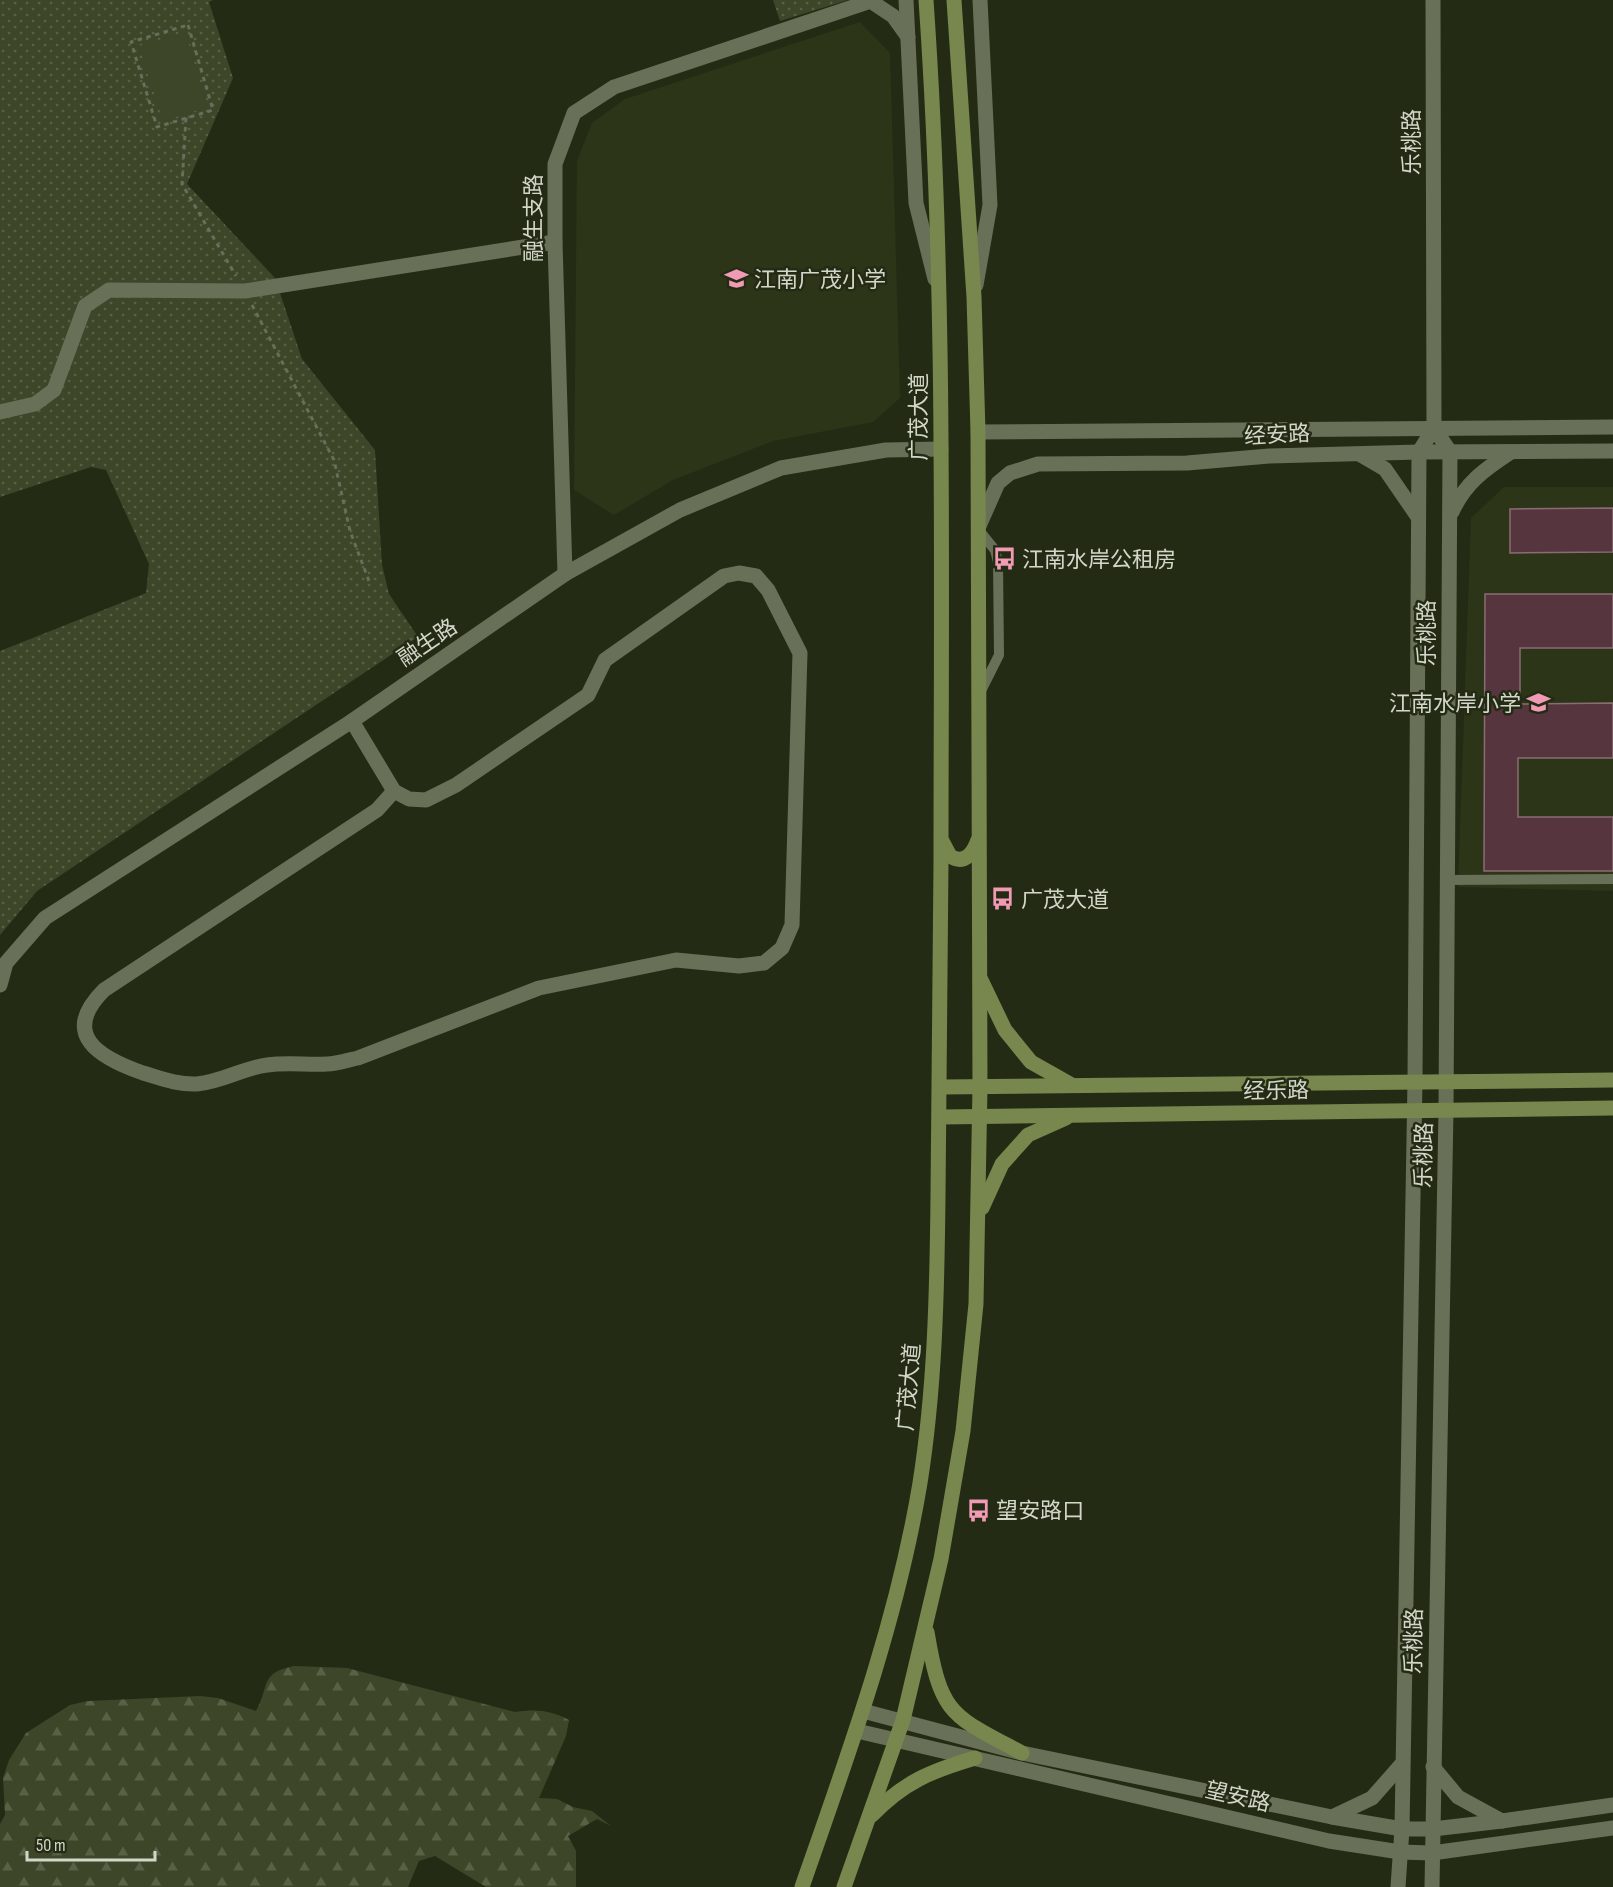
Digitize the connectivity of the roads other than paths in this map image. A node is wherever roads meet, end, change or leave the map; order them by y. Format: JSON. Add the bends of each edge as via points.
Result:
{"nodes":[{"id":1,"x":906,"y":0,"type":"edge"},
{"id":2,"x":926,"y":0,"type":"edge"},
{"id":3,"x":954,"y":0,"type":"edge"},
{"id":4,"x":980,"y":0,"type":"edge"},
{"id":5,"x":1433,"y":0,"type":"edge"},
{"id":6,"x":873,"y":1,"type":"edge"},
{"id":7,"x":908,"y":38,"type":"junction"},
{"id":8,"x":555,"y":242,"type":"junction"},
{"id":9,"x":939,"y":296,"type":"junction"},
{"id":10,"x":974,"y":297,"type":"junction"},
{"id":11,"x":0,"y":412,"type":"edge"},
{"id":12,"x":1613,"y":427,"type":"edge"},
{"id":13,"x":1434,"y":428,"type":"junction"},
{"id":14,"x":978,"y":432,"type":"junction"},
{"id":15,"x":941,"y":449,"type":"junction"},
{"id":16,"x":1613,"y":451,"type":"edge"},
{"id":17,"x":1419,"y":452,"type":"junction"},
{"id":18,"x":1449,"y":452,"type":"junction"},
{"id":19,"x":1511,"y":452,"type":"junction"},
{"id":20,"x":1360,"y":454,"type":"junction"},
{"id":21,"x":1449,"y":517,"type":"junction"},
{"id":22,"x":1418,"y":518,"type":"junction"},
{"id":23,"x":978,"y":529,"type":"junction"},
{"id":24,"x":565,"y":574,"type":"junction"},
{"id":25,"x":352,"y":721,"type":"junction"},
{"id":26,"x":394,"y":790,"type":"junction"},
{"id":27,"x":940,"y":838,"type":"junction"},
{"id":28,"x":979,"y":838,"type":"junction"},
{"id":29,"x":1613,"y":879,"type":"edge"},
{"id":30,"x":1447,"y":880,"type":"junction"},
{"id":31,"x":980,"y":976,"type":"junction"},
{"id":32,"x":0,"y":985,"type":"edge"},
{"id":33,"x":1613,"y":1080,"type":"edge"},
{"id":34,"x":1415,"y":1081,"type":"junction"},
{"id":35,"x":1446,"y":1081,"type":"junction"},
{"id":36,"x":1072,"y":1085,"type":"junction"},
{"id":37,"x":980,"y":1086,"type":"junction"},
{"id":38,"x":940,"y":1087,"type":"junction"},
{"id":39,"x":1613,"y":1108,"type":"edge"},
{"id":40,"x":1415,"y":1111,"type":"junction"},
{"id":41,"x":1446,"y":1111,"type":"junction"},
{"id":42,"x":1074,"y":1115,"type":"junction"},
{"id":43,"x":979,"y":1116,"type":"junction"},
{"id":44,"x":940,"y":1117,"type":"junction"},
{"id":45,"x":979,"y":1213,"type":"junction"},
{"id":46,"x":926,"y":1623,"type":"junction"},
{"id":47,"x":863,"y":1711,"type":"junction"},
{"id":48,"x":903,"y":1720,"type":"junction"},
{"id":49,"x":857,"y":1731,"type":"junction"},
{"id":50,"x":896,"y":1740,"type":"junction"},
{"id":51,"x":1022,"y":1753,"type":"junction"},
{"id":52,"x":975,"y":1758,"type":"junction"},
{"id":53,"x":1401,"y":1765,"type":"junction"},
{"id":54,"x":1433,"y":1767,"type":"junction"},
{"id":55,"x":1613,"y":1805,"type":"edge"},
{"id":56,"x":1332,"y":1817,"type":"junction"},
{"id":57,"x":868,"y":1820,"type":"junction"},
{"id":58,"x":1502,"y":1821,"type":"junction"},
{"id":59,"x":1613,"y":1828,"type":"edge"},
{"id":60,"x":1402,"y":1829,"type":"junction"},
{"id":61,"x":1433,"y":1829,"type":"junction"},
{"id":62,"x":1400,"y":1852,"type":"junction"},
{"id":63,"x":1432,"y":1853,"type":"junction"},
{"id":64,"x":802,"y":1887,"type":"edge"},
{"id":65,"x":844,"y":1887,"type":"edge"},
{"id":66,"x":1398,"y":1887,"type":"edge"},
{"id":67,"x":1431,"y":1887,"type":"edge"}],
"edges":[{"from":1,"to":7,"type":"street","name":"广茂大道"},
{"from":2,"to":9,"type":"main road","name":"广茂大道"},
{"from":3,"to":10,"type":"main road"},
{"from":4,"to":10,"type":"street","via":[[990,205]]},
{"from":5,"to":13,"type":"street","name":"乐桃路"},
{"from":6,"to":7,"type":"street","via":[[893,16]]},
{"from":6,"to":8,"type":"street","name":"融生支路","via":[[614,87],[574,113],[555,164]]},
{"from":7,"to":9,"type":"street","name":"广茂大道","via":[[916,203]]},
{"from":8,"to":11,"type":"street","via":[[245,291],[109,290],[85,306],[54,390],[35,404]]},
{"from":8,"to":24,"type":"street","name":"融生支路"},
{"from":9,"to":15,"type":"main road","name":"广茂大道"},
{"from":10,"to":14,"type":"main road"},
{"from":12,"to":13,"type":"street","name":"经安路"},
{"from":13,"to":14,"type":"street","name":"经安路"},
{"from":13,"to":17,"type":"street"},
{"from":13,"to":18,"type":"street"},
{"from":14,"to":23,"type":"main road"},
{"from":15,"to":24,"type":"street","name":"融生路","via":[[886,450],[781,468],[680,510]]},
{"from":15,"to":27,"type":"main road","name":"广茂大道"},
{"from":16,"to":19,"type":"street","name":"经安路"},
{"from":17,"to":18,"type":"street","name":"经安路"},
{"from":17,"to":20,"type":"street","name":"经安路"},
{"from":17,"to":22,"type":"street","name":"乐桃路"},
{"from":18,"to":19,"type":"street","name":"经安路"},
{"from":18,"to":21,"type":"street","name":"乐桃路"},
{"from":19,"to":21,"type":"street","via":[[1479,474],[1461,493]]},
{"from":20,"to":22,"type":"street","via":[[1384,469]]},
{"from":20,"to":23,"type":"street","name":"经安路","via":[[1187,463],[1038,464],[1010,473],[999,483]]},
{"from":21,"to":30,"type":"street","name":"乐桃路"},
{"from":22,"to":34,"type":"street","name":"乐桃路"},
{"from":23,"to":28,"type":"main road"},
{"from":24,"to":25,"type":"street","name":"融生路"},
{"from":25,"to":26,"type":"street"},
{"from":25,"to":32,"type":"street","name":"融生路","via":[[45,918],[6,963]]},
{"from":26,"to":26,"type":"street","via":[[409,799],[426,800],[456,785],[588,694],[605,660],[724,576],[756,576],[768,590],[800,653],[792,925],[782,948],[764,963],[739,966],[676,960],[539,988],[358,1058],[327,1064],[267,1065],[196,1084],[168,1081],[98,1053],[88,1040],[84,1023],[90,1004],[104,990],[377,810]]},
{"from":27,"to":28,"type":"main road","via":[[955,859],[970,856]]},
{"from":27,"to":38,"type":"main road","name":"广茂大道"},
{"from":28,"to":31,"type":"main road"},
{"from":29,"to":30,"type":"lane"},
{"from":30,"to":35,"type":"street","name":"乐桃路"},
{"from":31,"to":36,"type":"main road","via":[[1005,1029],[1031,1062]]},
{"from":31,"to":37,"type":"main road"},
{"from":33,"to":35,"type":"main road","name":"经乐路"},
{"from":34,"to":35,"type":"main road","name":"经乐路"},
{"from":34,"to":36,"type":"main road","name":"经乐路"},
{"from":34,"to":40,"type":"street","name":"乐桃路"},
{"from":35,"to":41,"type":"street","name":"乐桃路"},
{"from":36,"to":37,"type":"main road","name":"经乐路"},
{"from":37,"to":38,"type":"main road","name":"经乐路"},
{"from":37,"to":43,"type":"main road"},
{"from":38,"to":44,"type":"main road","name":"广茂大道"},
{"from":39,"to":41,"type":"main road","name":"经乐路"},
{"from":40,"to":41,"type":"main road","name":"经乐路"},
{"from":40,"to":42,"type":"main road","name":"经乐路"},
{"from":40,"to":53,"type":"street","name":"乐桃路"},
{"from":41,"to":54,"type":"street","name":"乐桃路"},
{"from":42,"to":43,"type":"main road","name":"经乐路"},
{"from":42,"to":45,"type":"main road","via":[[1029,1135],[1002,1164]]},
{"from":43,"to":44,"type":"main road","name":"经乐路"},
{"from":43,"to":45,"type":"main road"},
{"from":44,"to":47,"type":"main road","name":"广茂大道","via":[[936,1306],[928,1427],[905,1558]]},
{"from":45,"to":46,"type":"main road","via":[[974,1326],[963,1431]]},
{"from":46,"to":48,"type":"main road"},
{"from":46,"to":51,"type":"main road","via":[[938,1685],[948,1705],[962,1721]]},
{"from":47,"to":48,"type":"street","name":"望安路"},
{"from":47,"to":49,"type":"main road","name":"广茂大道"},
{"from":48,"to":50,"type":"main road"},
{"from":48,"to":51,"type":"street","name":"望安路"},
{"from":49,"to":50,"type":"street","name":"望安路"},
{"from":49,"to":64,"type":"main road","name":"广茂大道"},
{"from":50,"to":52,"type":"street","name":"望安路"},
{"from":50,"to":57,"type":"main road"},
{"from":51,"to":56,"type":"street","name":"望安路"},
{"from":52,"to":57,"type":"main road","via":[[934,1770],[891,1796]]},
{"from":52,"to":62,"type":"street","name":"望安路","via":[[1329,1841]]},
{"from":53,"to":56,"type":"street","via":[[1372,1798]]},
{"from":53,"to":60,"type":"street","name":"乐桃路"},
{"from":54,"to":58,"type":"street","via":[[1458,1797]]},
{"from":54,"to":61,"type":"street","name":"乐桃路"},
{"from":55,"to":58,"type":"street","name":"望安路"},
{"from":56,"to":60,"type":"street","name":"望安路"},
{"from":57,"to":65,"type":"main road"},
{"from":58,"to":61,"type":"street","name":"望安路"},
{"from":59,"to":63,"type":"street","name":"望安路"},
{"from":60,"to":61,"type":"street","name":"望安路"},
{"from":60,"to":62,"type":"street","name":"乐桃路"},
{"from":61,"to":63,"type":"street","name":"乐桃路"},
{"from":62,"to":63,"type":"street","name":"望安路"},
{"from":62,"to":66,"type":"street","name":"乐桃路"},
{"from":63,"to":67,"type":"street","name":"乐桃路"}]}
